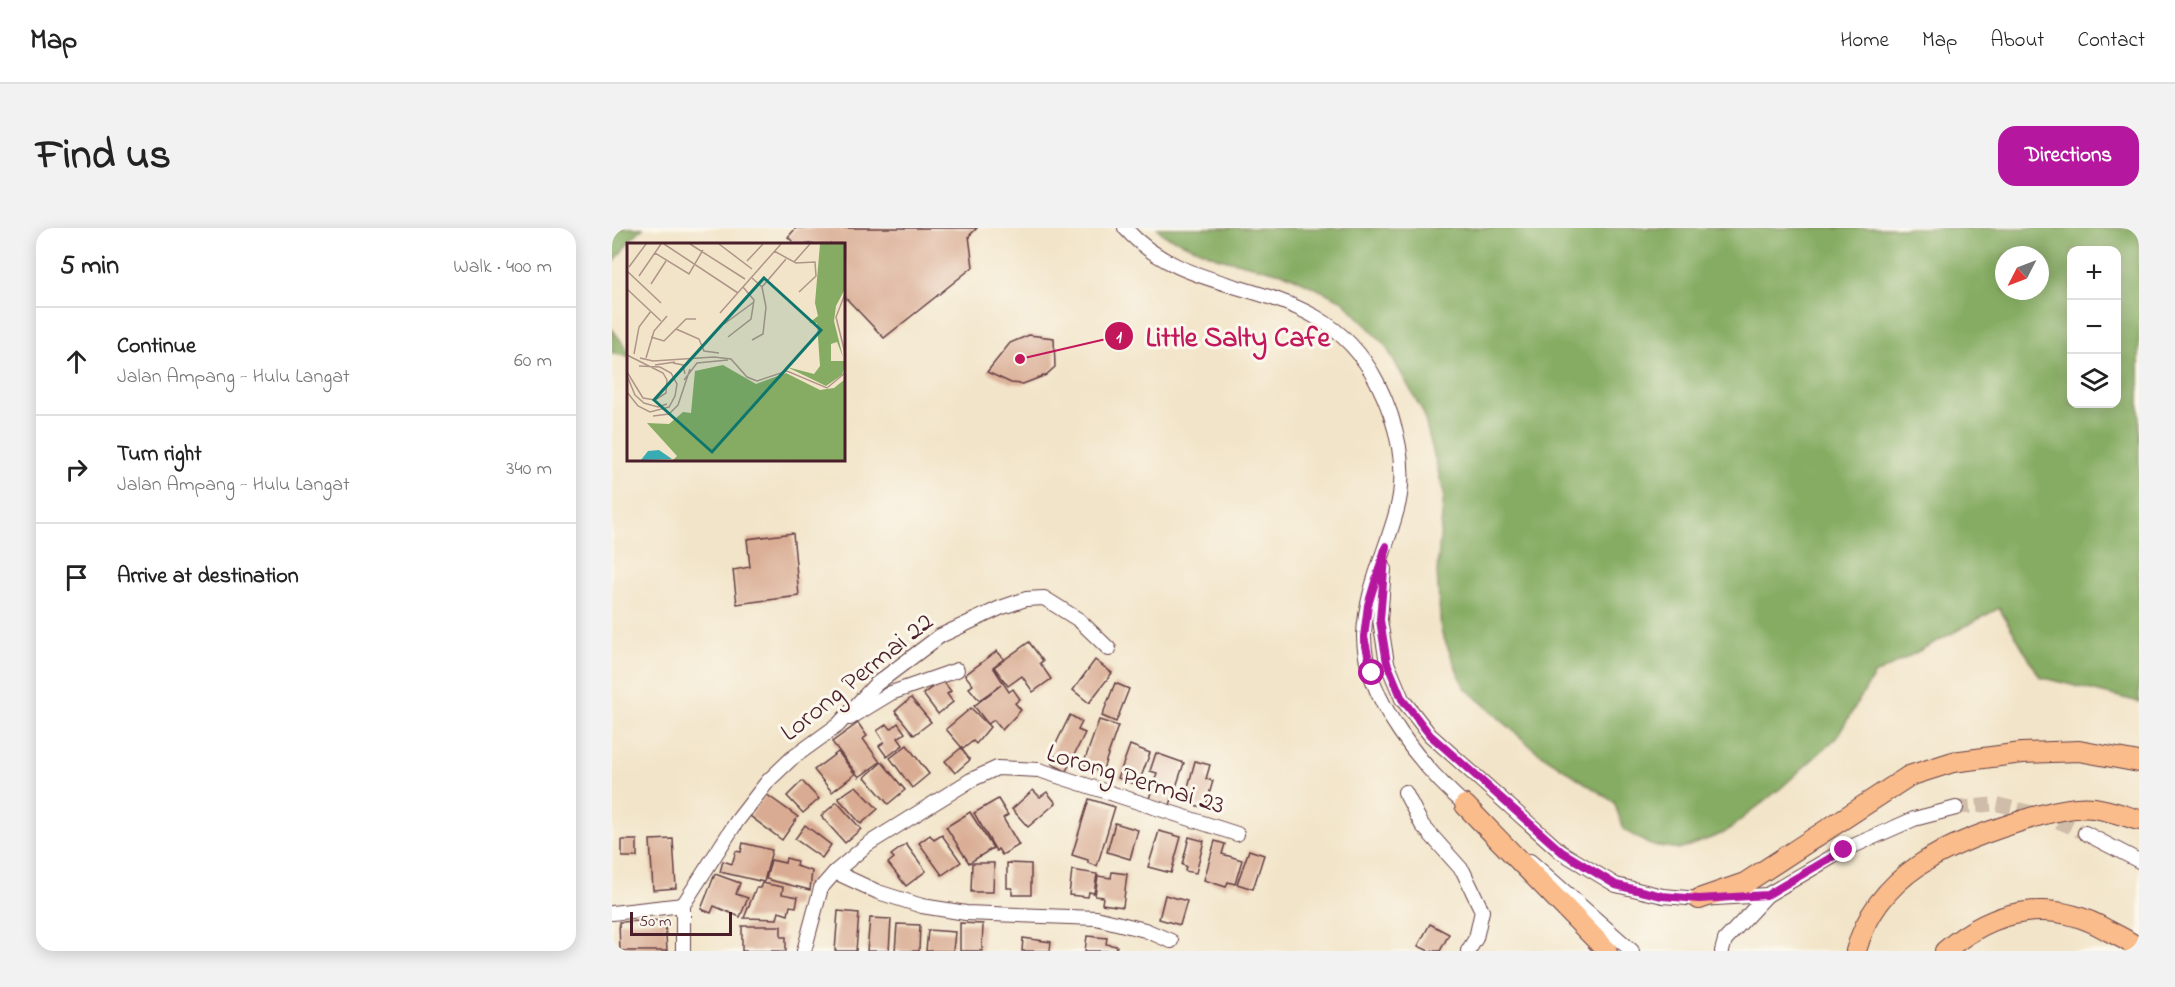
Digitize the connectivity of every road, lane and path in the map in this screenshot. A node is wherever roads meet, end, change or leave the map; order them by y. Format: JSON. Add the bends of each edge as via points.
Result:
{"nodes":[{"id":1,"x":1125,"y":228,"type":"edge"},
{"id":2,"x":1386,"y":546,"type":"junction"},
{"id":3,"x":1109,"y":649,"type":"dead end"},
{"id":4,"x":957,"y":670,"type":"dead end"},
{"id":5,"x":838,"y":725,"type":"junction"},
{"id":6,"x":2139,"y":762,"type":"edge"},
{"id":7,"x":1405,"y":792,"type":"dead end"},
{"id":8,"x":1465,"y":805,"type":"junction"},
{"id":9,"x":1956,"y":808,"type":"tunnel mouth"},
{"id":10,"x":2139,"y":820,"type":"edge"},
{"id":11,"x":2085,"y":833,"type":"tunnel mouth"},
{"id":12,"x":1236,"y":834,"type":"dead end"},
{"id":13,"x":2139,"y":861,"type":"edge"},
{"id":14,"x":835,"y":872,"type":"junction"},
{"id":15,"x":1767,"y":895,"type":"junction"},
{"id":16,"x":1699,"y":899,"type":"junction"},
{"id":17,"x":683,"y":905,"type":"junction"},
{"id":18,"x":612,"y":913,"type":"edge"},
{"id":19,"x":1171,"y":941,"type":"dead end"},
{"id":20,"x":2139,"y":949,"type":"edge"},
{"id":21,"x":682,"y":951,"type":"edge"},
{"id":22,"x":804,"y":951,"type":"edge"},
{"id":23,"x":1468,"y":951,"type":"edge"},
{"id":24,"x":1606,"y":951,"type":"edge"},
{"id":25,"x":1632,"y":951,"type":"edge"},
{"id":26,"x":1722,"y":951,"type":"edge"},
{"id":27,"x":1856,"y":951,"type":"edge"},
{"id":28,"x":1944,"y":951,"type":"edge"}],
"edges":[{"from":1,"to":2,"type":"street","via":[[1152,251],[1188,272],[1270,297],[1321,318],[1359,354],[1377,381],[1392,416],[1400,450],[1397,511]]},
{"from":2,"to":8,"type":"street","via":[[1368,605],[1364,637],[1372,673],[1384,706],[1403,737],[1427,768]]},
{"from":2,"to":16,"type":"street","via":[[1380,620],[1387,663],[1402,699],[1430,735],[1562,852],[1607,880],[1662,896]]},
{"from":3,"to":5,"type":"street","name":"Lorong Permai 22","via":[[1063,608],[1044,598],[1026,599],[940,636],[874,685]]},
{"from":4,"to":5,"type":"street","via":[[891,693]]},
{"from":5,"to":17,"type":"street","name":"Lorong Permai 22","via":[[768,781],[737,820]]},
{"from":6,"to":16,"type":"highway","via":[[2079,751],[1953,762],[1909,776],[1745,883]]},
{"from":7,"to":23,"type":"street","via":[[1422,825],[1463,871],[1482,911],[1476,938]]},
{"from":8,"to":24,"type":"highway"},
{"from":8,"to":25,"type":"street"},
{"from":9,"to":15,"type":"street","via":[[1914,819],[1844,850]]},
{"from":10,"to":27,"type":"highway","via":[[2093,808],[2043,814],[1933,854],[1887,892],[1862,931]]},
{"from":11,"to":13,"type":"street"},
{"from":12,"to":14,"type":"street","name":"Lorong Permai 23","via":[[1039,770],[997,768],[868,844]]},
{"from":14,"to":19,"type":"street","via":[[922,906],[966,913],[1096,918]]},
{"from":14,"to":22,"type":"street","name":"Lorong Permai 23","via":[[821,888]]},
{"from":15,"to":16,"type":"street"},
{"from":15,"to":26,"type":"street","via":[[1725,940]]},
{"from":17,"to":18,"type":"street"},
{"from":17,"to":21,"type":"street"},
{"from":20,"to":28,"type":"highway","via":[[2088,919],[2048,909],[2018,913],[1983,925]]}]}
